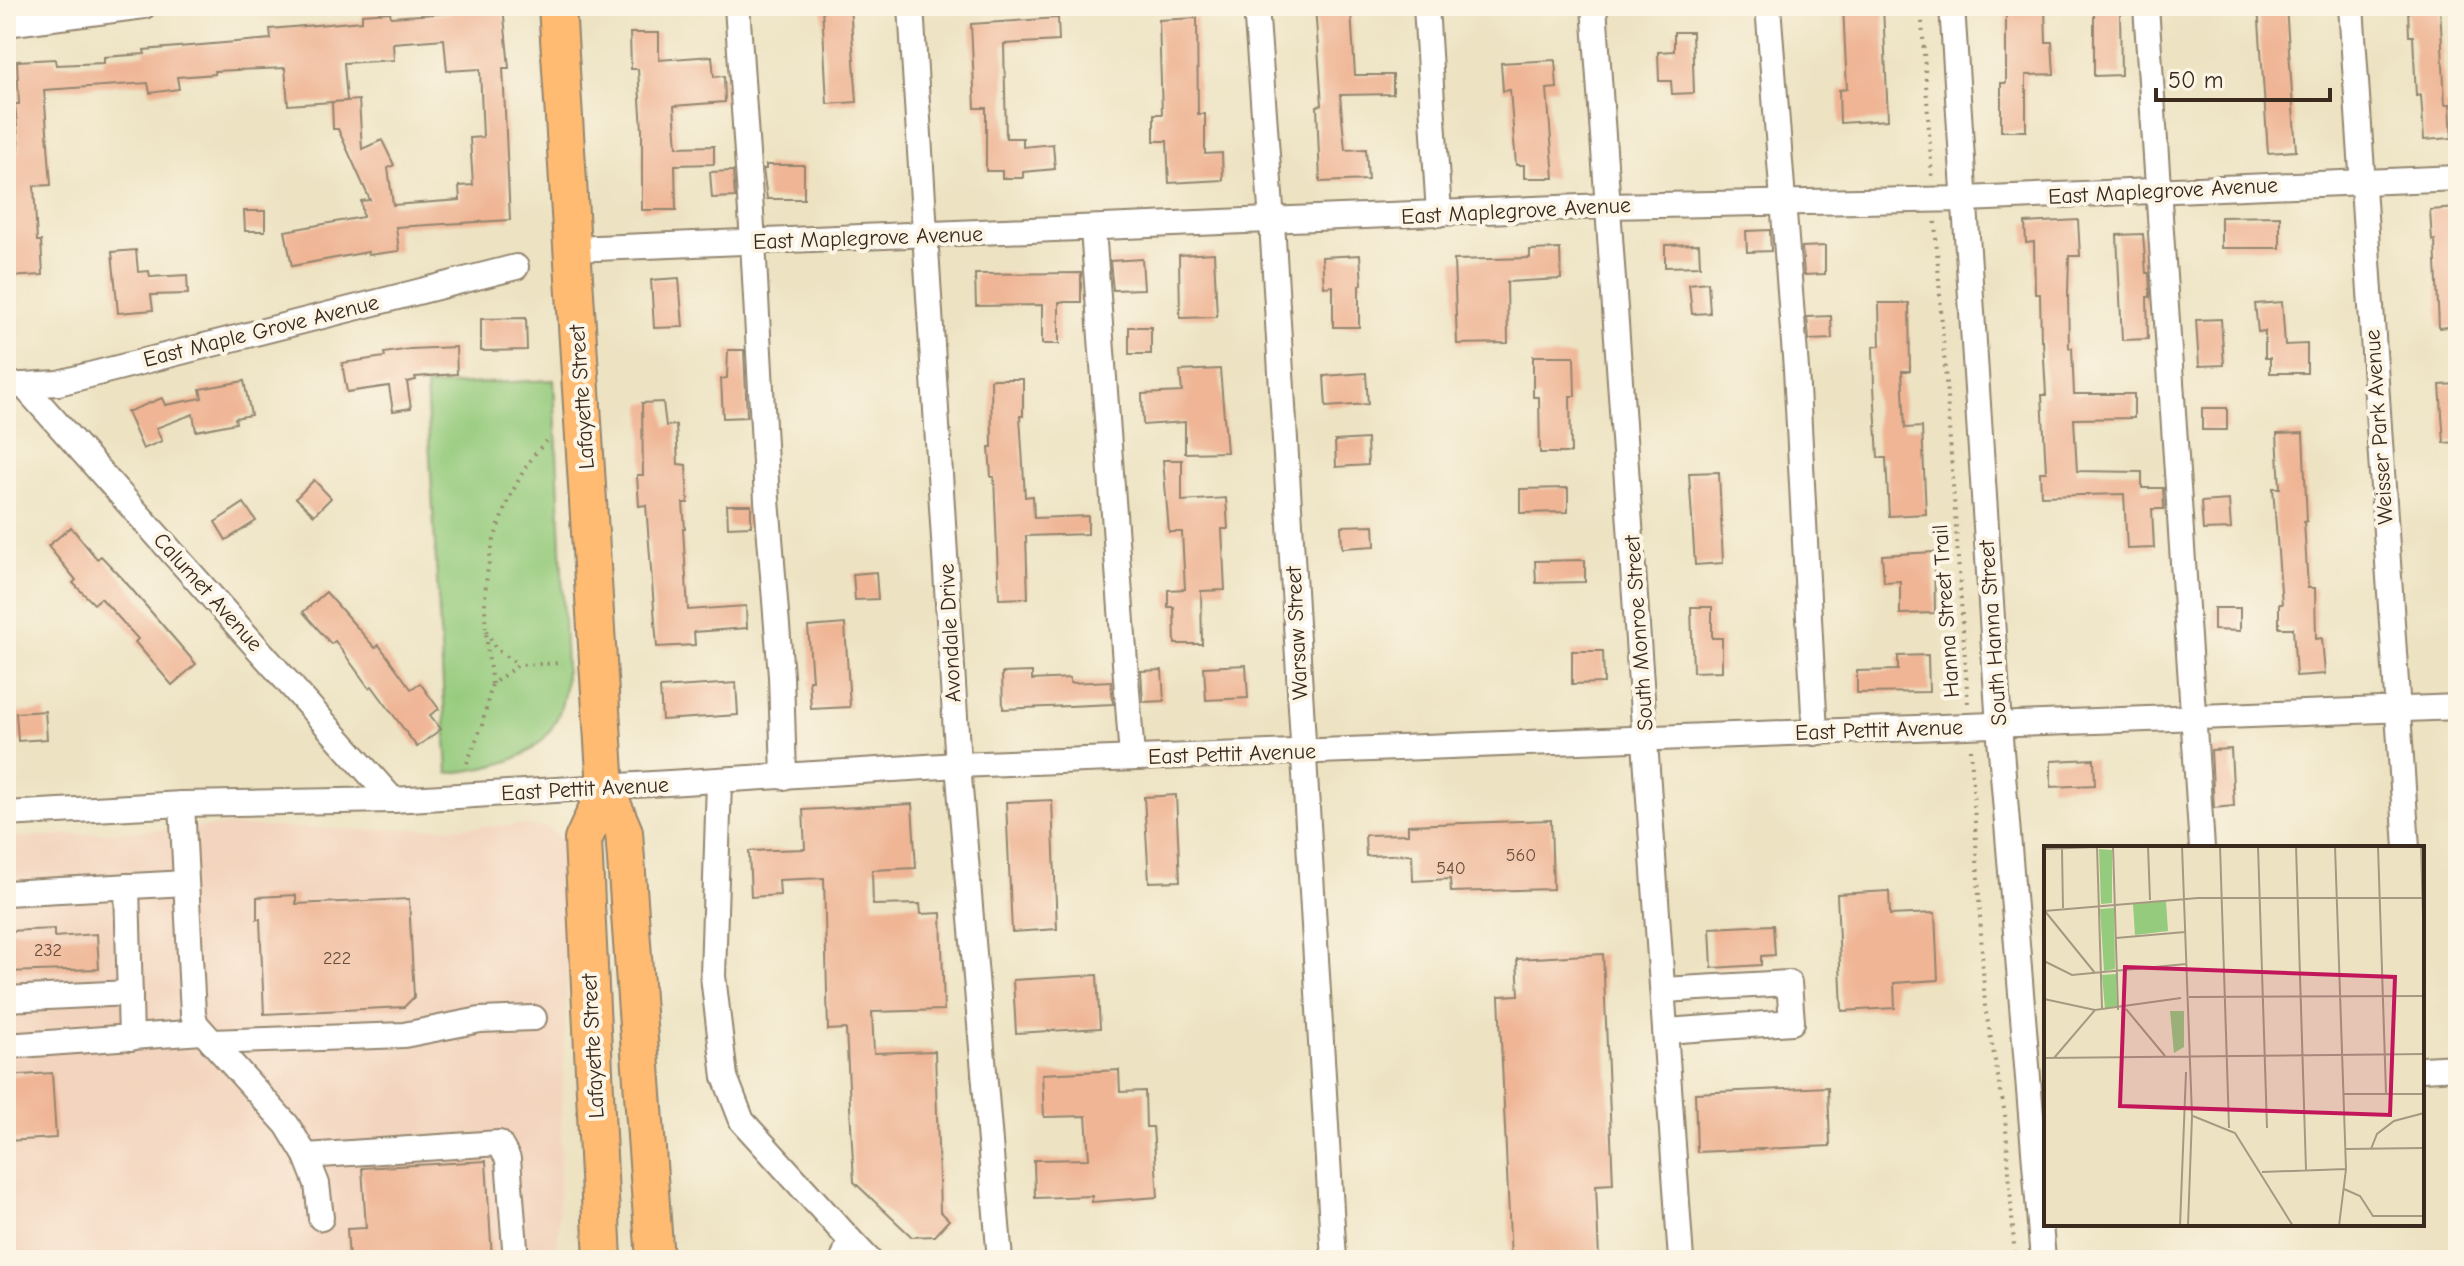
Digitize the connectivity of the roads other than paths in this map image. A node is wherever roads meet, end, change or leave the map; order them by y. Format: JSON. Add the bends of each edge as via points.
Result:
{"nodes":[{"id":1,"x":144,"y":6,"type":"edge"},
{"id":2,"x":557,"y":6,"type":"edge"},
{"id":3,"x":737,"y":6,"type":"edge"},
{"id":4,"x":911,"y":6,"type":"edge"},
{"id":5,"x":1256,"y":6,"type":"edge"},
{"id":6,"x":1426,"y":6,"type":"edge"},
{"id":7,"x":1594,"y":6,"type":"edge"},
{"id":8,"x":1768,"y":6,"type":"edge"},
{"id":9,"x":1952,"y":6,"type":"edge"},
{"id":10,"x":2146,"y":6,"type":"edge"},
{"id":11,"x":2351,"y":6,"type":"edge"},
{"id":12,"x":6,"y":24,"type":"edge"},
{"id":13,"x":2458,"y":178,"type":"edge"},
{"id":14,"x":2362,"y":182,"type":"junction"},
{"id":15,"x":2158,"y":191,"type":"junction"},
{"id":16,"x":1965,"y":199,"type":"junction"},
{"id":17,"x":1782,"y":203,"type":"junction"},
{"id":18,"x":1606,"y":206,"type":"junction"},
{"id":19,"x":1439,"y":214,"type":"junction"},
{"id":20,"x":1272,"y":222,"type":"junction"},
{"id":21,"x":1093,"y":229,"type":"junction"},
{"id":22,"x":927,"y":236,"type":"junction"},
{"id":23,"x":753,"y":242,"type":"junction"},
{"id":24,"x":573,"y":249,"type":"junction"},
{"id":25,"x":516,"y":267,"type":"dead end"},
{"id":26,"x":14,"y":385,"type":"edge"},
{"id":27,"x":2458,"y":707,"type":"edge"},
{"id":28,"x":2398,"y":710,"type":"junction"},
{"id":29,"x":2194,"y":718,"type":"junction"},
{"id":30,"x":1999,"y":726,"type":"junction"},
{"id":31,"x":1815,"y":733,"type":"junction"},
{"id":32,"x":1647,"y":739,"type":"junction"},
{"id":33,"x":1304,"y":751,"type":"junction"},
{"id":34,"x":1132,"y":758,"type":"junction"},
{"id":35,"x":958,"y":765,"type":"junction"},
{"id":36,"x":784,"y":777,"type":"junction"},
{"id":37,"x":719,"y":781,"type":"junction"},
{"id":38,"x":606,"y":789,"type":"junction"},
{"id":39,"x":393,"y":800,"type":"junction"},
{"id":40,"x":182,"y":804,"type":"junction"},
{"id":41,"x":6,"y":814,"type":"edge"},
{"id":42,"x":2202,"y":846,"type":"edge"},
{"id":43,"x":2407,"y":846,"type":"edge"},
{"id":44,"x":186,"y":883,"type":"junction"},
{"id":45,"x":127,"y":886,"type":"junction"},
{"id":46,"x":6,"y":893,"type":"edge"},
{"id":47,"x":1663,"y":990,"type":"junction"},
{"id":48,"x":130,"y":993,"type":"junction"},
{"id":49,"x":6,"y":999,"type":"edge"},
{"id":50,"x":534,"y":1018,"type":"dead end"},
{"id":51,"x":1666,"y":1031,"type":"junction"},
{"id":52,"x":207,"y":1037,"type":"junction"},
{"id":53,"x":131,"y":1038,"type":"junction"},
{"id":54,"x":6,"y":1046,"type":"edge"},
{"id":55,"x":2424,"y":1067,"type":"edge"},
{"id":56,"x":2458,"y":1067,"type":"edge"},
{"id":57,"x":2037,"y":1086,"type":"edge"},
{"id":58,"x":306,"y":1156,"type":"junction"},
{"id":59,"x":321,"y":1218,"type":"dead end"},
{"id":60,"x":847,"y":1250,"type":"edge"},
{"id":61,"x":516,"y":1260,"type":"edge"},
{"id":62,"x":603,"y":1260,"type":"edge"},
{"id":63,"x":655,"y":1260,"type":"edge"},
{"id":64,"x":869,"y":1260,"type":"edge"},
{"id":65,"x":1000,"y":1260,"type":"edge"},
{"id":66,"x":1334,"y":1260,"type":"edge"},
{"id":67,"x":1681,"y":1260,"type":"edge"},
{"id":68,"x":2043,"y":1260,"type":"edge"}],
"edges":[{"from":1,"to":12,"type":"street"},
{"from":2,"to":24,"type":"highway","name":"Lafayette Street"},
{"from":3,"to":23,"type":"street"},
{"from":4,"to":22,"type":"street","name":"Avondale Drive"},
{"from":5,"to":20,"type":"street","name":"Warsaw Street"},
{"from":6,"to":19,"type":"street"},
{"from":7,"to":18,"type":"street","name":"South Monroe Street"},
{"from":8,"to":17,"type":"street"},
{"from":9,"to":16,"type":"street","name":"South Hanna Street"},
{"from":10,"to":15,"type":"street"},
{"from":11,"to":14,"type":"street","name":"Weisser Park Avenue"},
{"from":13,"to":14,"type":"street","name":"East Maplegrove Avenue"},
{"from":14,"to":15,"type":"street","name":"East Maplegrove Avenue"},
{"from":14,"to":28,"type":"street","name":"Weisser Park Avenue"},
{"from":15,"to":16,"type":"street","name":"East Maplegrove Avenue"},
{"from":15,"to":29,"type":"street"},
{"from":16,"to":17,"type":"street","name":"East Maplegrove Avenue"},
{"from":16,"to":30,"type":"street","name":"South Hanna Street"},
{"from":17,"to":18,"type":"street","name":"East Maplegrove Avenue"},
{"from":17,"to":31,"type":"street"},
{"from":18,"to":19,"type":"street","name":"East Maplegrove Avenue"},
{"from":18,"to":32,"type":"street","name":"South Monroe Street"},
{"from":19,"to":20,"type":"street","name":"East Maplegrove Avenue"},
{"from":20,"to":21,"type":"street","name":"East Maplegrove Avenue"},
{"from":20,"to":33,"type":"street","name":"Warsaw Street"},
{"from":21,"to":22,"type":"street","name":"East Maplegrove Avenue"},
{"from":21,"to":34,"type":"street"},
{"from":22,"to":23,"type":"street","name":"East Maplegrove Avenue"},
{"from":22,"to":35,"type":"street","name":"Avondale Drive"},
{"from":23,"to":24,"type":"street","name":"East Maplegrove Avenue"},
{"from":23,"to":36,"type":"street"},
{"from":24,"to":38,"type":"highway","name":"Lafayette Street"},
{"from":25,"to":26,"type":"street","name":"East Maple Grove Avenue","via":[[58,383]]},
{"from":26,"to":39,"type":"street","name":"Calumet Avenue"},
{"from":27,"to":28,"type":"street","name":"East Pettit Avenue"},
{"from":28,"to":29,"type":"street","name":"East Pettit Avenue"},
{"from":28,"to":43,"type":"street","name":"Weisser Park Avenue"},
{"from":29,"to":30,"type":"street","name":"East Pettit Avenue"},
{"from":29,"to":42,"type":"street"},
{"from":30,"to":31,"type":"street","name":"East Pettit Avenue"},
{"from":30,"to":57,"type":"street","name":"South Hanna Street"},
{"from":31,"to":32,"type":"street","name":"East Pettit Avenue"},
{"from":32,"to":33,"type":"street","name":"East Pettit Avenue"},
{"from":32,"to":47,"type":"street","name":"South Monroe Street"},
{"from":33,"to":34,"type":"street","name":"East Pettit Avenue"},
{"from":33,"to":66,"type":"street","name":"Warsaw Street"},
{"from":34,"to":35,"type":"street","name":"East Pettit Avenue"},
{"from":35,"to":36,"type":"street","name":"East Pettit Avenue"},
{"from":35,"to":65,"type":"street","name":"Avondale Drive"},
{"from":36,"to":37,"type":"street","name":"East Pettit Avenue"},
{"from":37,"to":38,"type":"street","name":"East Pettit Avenue"},
{"from":37,"to":60,"type":"street","via":[[713,976],[725,1077],[742,1121]]},
{"from":38,"to":39,"type":"street","name":"East Pettit Avenue"},
{"from":38,"to":62,"type":"highway","name":"Lafayette Street","via":[[583,840]]},
{"from":38,"to":63,"type":"highway","name":"Lafayette Street","via":[[624,832]]},
{"from":39,"to":40,"type":"street","name":"East Pettit Avenue"},
{"from":40,"to":41,"type":"street","name":"East Pettit Avenue"},
{"from":40,"to":44,"type":"street"},
{"from":44,"to":45,"type":"street"},
{"from":44,"to":52,"type":"street","via":[[193,1014]]},
{"from":45,"to":46,"type":"street"},
{"from":45,"to":48,"type":"street"},
{"from":47,"to":51,"type":"street","name":"South Monroe Street"},
{"from":47,"to":51,"type":"street","via":[[1789,983],[1792,1022]]},
{"from":48,"to":49,"type":"street"},
{"from":48,"to":53,"type":"street"},
{"from":50,"to":52,"type":"street","via":[[480,1020],[404,1035]]},
{"from":51,"to":67,"type":"street","name":"South Monroe Street"},
{"from":52,"to":53,"type":"street"},
{"from":52,"to":58,"type":"street","via":[[269,1101]]},
{"from":53,"to":54,"type":"street"},
{"from":55,"to":56,"type":"street"},
{"from":57,"to":68,"type":"street","name":"South Hanna Street"},
{"from":58,"to":59,"type":"street","via":[[317,1184]]},
{"from":58,"to":61,"type":"street","via":[[499,1143],[508,1159]]},
{"from":60,"to":64,"type":"street"}]}
